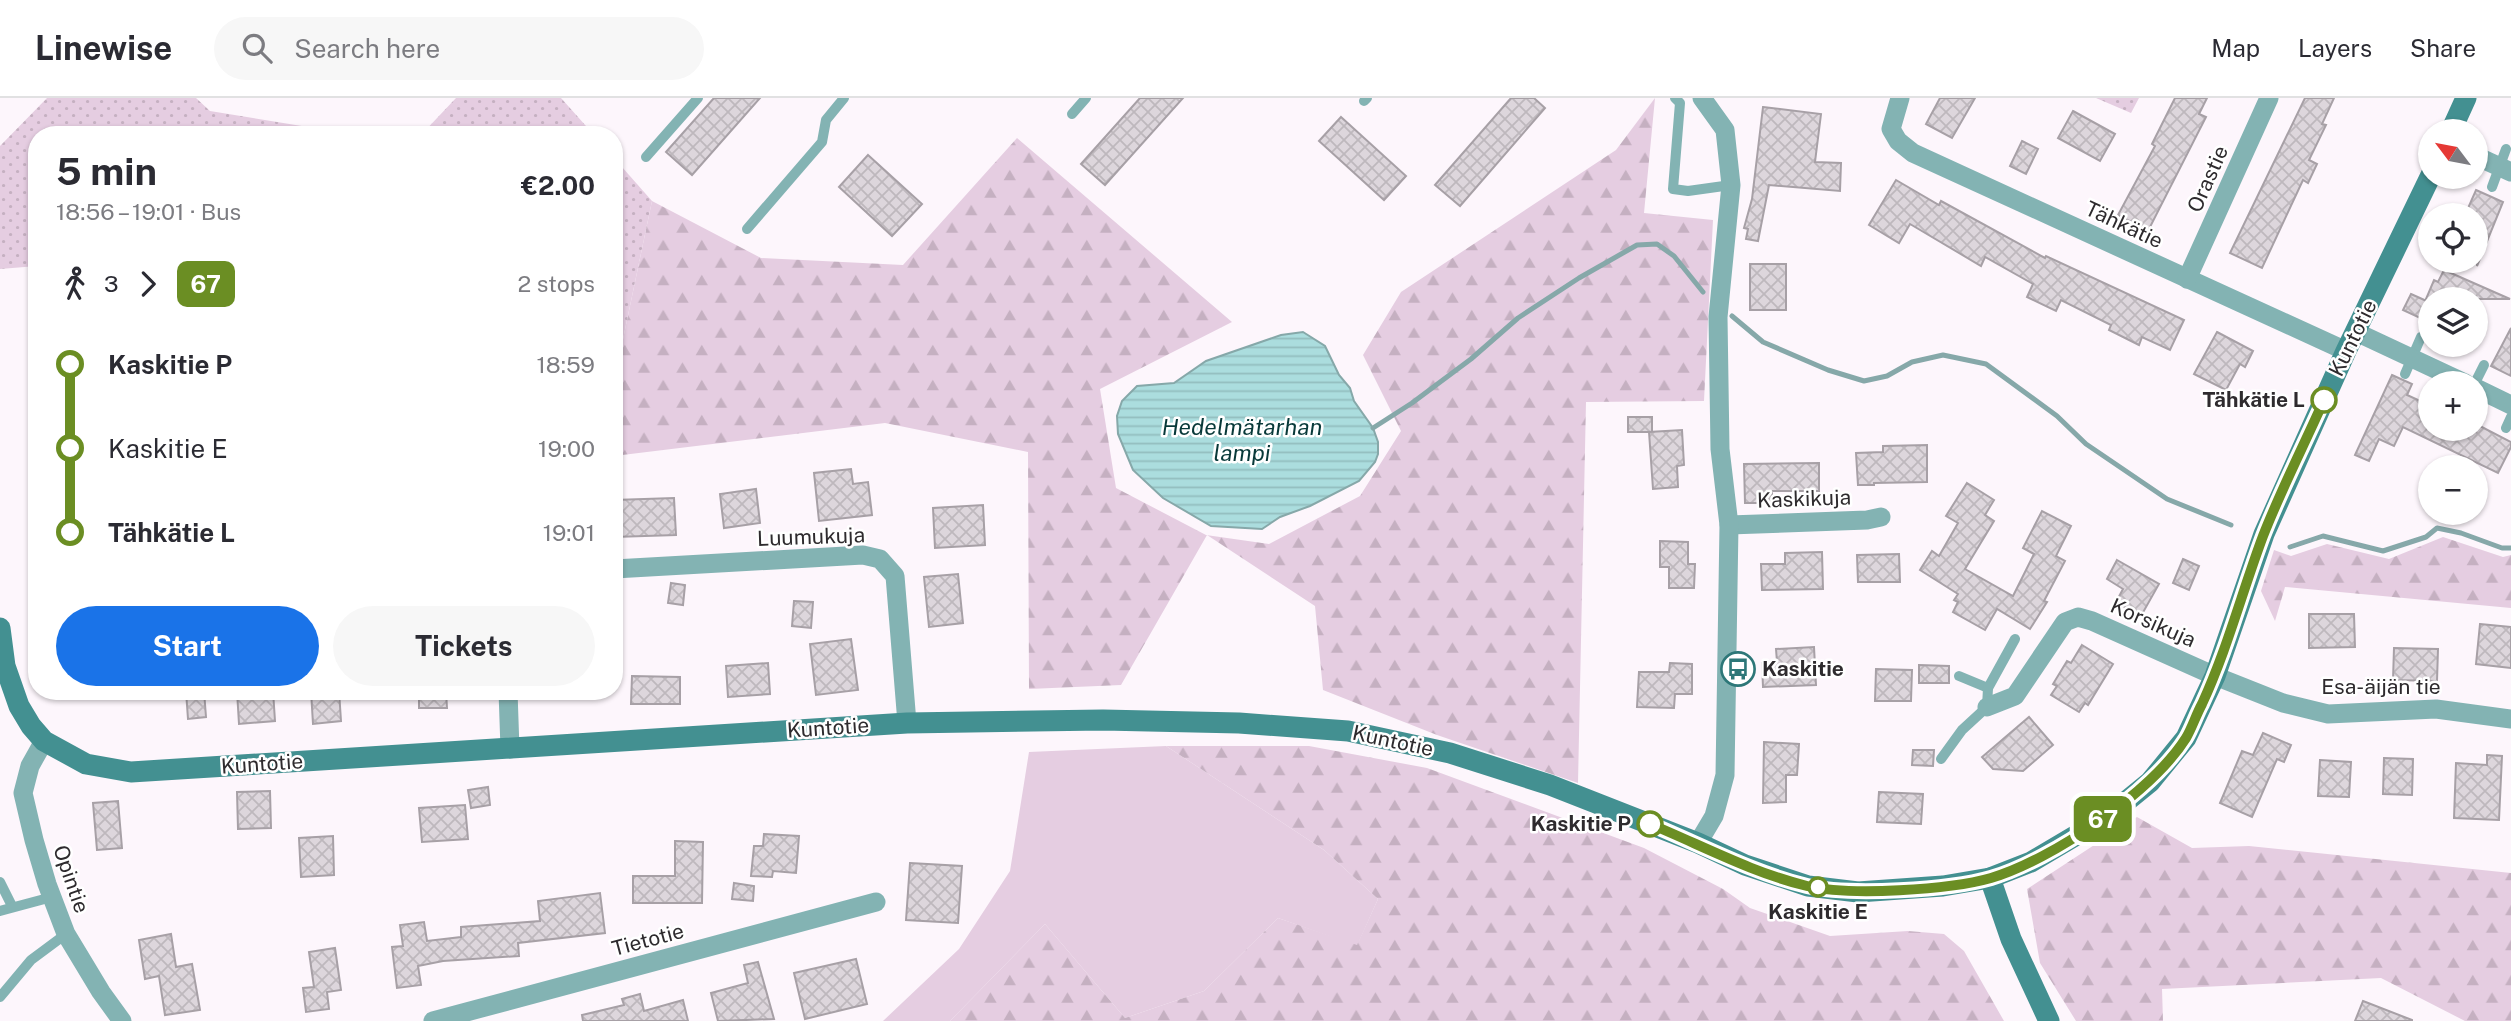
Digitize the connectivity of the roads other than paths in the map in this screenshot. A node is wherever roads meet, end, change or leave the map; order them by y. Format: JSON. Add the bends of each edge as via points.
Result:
{"nodes":[{"id":1,"x":698,"y":98,"type":"edge"},
{"id":2,"x":844,"y":98,"type":"edge"},
{"id":3,"x":1086,"y":98,"type":"edge"},
{"id":4,"x":1675,"y":98,"type":"edge"},
{"id":5,"x":1702,"y":98,"type":"edge"},
{"id":6,"x":1900,"y":98,"type":"edge"},
{"id":7,"x":2269,"y":98,"type":"edge"},
{"id":8,"x":2466,"y":98,"type":"edge"},
{"id":9,"x":1072,"y":114,"type":"dead end"},
{"id":10,"x":2456,"y":119,"type":"edge"},
{"id":11,"x":646,"y":157,"type":"dead end"},
{"id":12,"x":2488,"y":159,"type":"edge"},
{"id":13,"x":2506,"y":163,"type":"edge"},
{"id":14,"x":1731,"y":184,"type":"junction"},
{"id":15,"x":2492,"y":187,"type":"dead end"},
{"id":16,"x":2424,"y":189,"type":"edge"},
{"id":17,"x":747,"y":229,"type":"dead end"},
{"id":18,"x":2187,"y":279,"type":"junction"},
{"id":19,"x":2351,"y":342,"type":"junction"},
{"id":20,"x":2418,"y":344,"type":"edge"},
{"id":21,"x":2484,"y":365,"type":"dead end"},
{"id":22,"x":2408,"y":366,"type":"junction"},
{"id":23,"x":2425,"y":371,"type":"edge"},
{"id":24,"x":2481,"y":371,"type":"edge"},
{"id":25,"x":2488,"y":394,"type":"edge"},
{"id":26,"x":2511,"y":405,"type":"edge"},
{"id":27,"x":2511,"y":417,"type":"edge"},
{"id":28,"x":2506,"y":428,"type":"dead end"},
{"id":29,"x":1881,"y":517,"type":"dead end"},
{"id":30,"x":1729,"y":525,"type":"junction"},
{"id":31,"x":623,"y":568,"type":"edge"},
{"id":32,"x":0,"y":628,"type":"edge"},
{"id":33,"x":2015,"y":639,"type":"dead end"},
{"id":34,"x":1959,"y":676,"type":"dead end"},
{"id":35,"x":2215,"y":676,"type":"junction"},
{"id":36,"x":1988,"y":698,"type":"junction"},
{"id":37,"x":508,"y":700,"type":"edge"},
{"id":38,"x":2511,"y":719,"type":"edge"},
{"id":39,"x":907,"y":723,"type":"junction"},
{"id":40,"x":44,"y":741,"type":"junction"},
{"id":41,"x":510,"y":749,"type":"junction"},
{"id":42,"x":1941,"y":759,"type":"dead end"},
{"id":43,"x":1698,"y":843,"type":"junction"},
{"id":44,"x":1990,"y":878,"type":"junction"},
{"id":45,"x":0,"y":882,"type":"edge"},
{"id":46,"x":52,"y":897,"type":"junction"},
{"id":47,"x":876,"y":902,"type":"dead end"},
{"id":48,"x":12,"y":906,"type":"junction"},
{"id":49,"x":0,"y":911,"type":"edge"},
{"id":50,"x":66,"y":934,"type":"junction"},
{"id":51,"x":0,"y":997,"type":"edge"},
{"id":52,"x":122,"y":1021,"type":"edge"},
{"id":53,"x":433,"y":1021,"type":"edge"},
{"id":54,"x":2049,"y":1021,"type":"edge"}],
"edges":[{"from":1,"to":11,"type":"lane"},
{"from":2,"to":17,"type":"lane","via":[[826,120],[822,142]]},
{"from":3,"to":9,"type":"lane"},
{"from":4,"to":14,"type":"lane","via":[[1680,103],[1673,189]]},
{"from":5,"to":14,"type":"street","via":[[1725,130]]},
{"from":6,"to":18,"type":"street","name":"Tähkätie","via":[[1891,129],[1913,153]]},
{"from":7,"to":18,"type":"street","name":"Orastie"},
{"from":8,"to":10,"type":"street"},
{"from":12,"to":13,"type":"street"},
{"from":13,"to":15,"type":"lane"},
{"from":14,"to":30,"type":"street","via":[[1717,317],[1720,449]]},
{"from":16,"to":19,"type":"street","name":"Kuntotie"},
{"from":18,"to":19,"type":"street","name":"Tähkätie"},
{"from":19,"to":22,"type":"street","name":"Tähkätie"},
{"from":19,"to":35,"type":"street","name":"Kuntotie","via":[[2264,534]]},
{"from":20,"to":22,"type":"lane"},
{"from":21,"to":24,"type":"lane"},
{"from":22,"to":23,"type":"street","name":"Tähkätie"},
{"from":25,"to":26,"type":"street"},
{"from":27,"to":28,"type":"lane"},
{"from":29,"to":30,"type":"street","name":"Kaskikuja"},
{"from":30,"to":43,"type":"street","via":[[1726,775],[1714,816]]},
{"from":31,"to":39,"type":"street","name":"Luumukuja","via":[[863,555],[880,559],[895,576]]},
{"from":32,"to":40,"type":"street","name":"Kuntotie","via":[[5,666],[19,706]]},
{"from":33,"to":36,"type":"lane"},
{"from":34,"to":36,"type":"lane"},
{"from":35,"to":36,"type":"street","name":"Korsikuja","via":[[2078,617],[2065,622],[2015,696]]},
{"from":35,"to":38,"type":"street","name":"Esa-äijän tie","via":[[2283,703],[2328,714],[2436,709]]},
{"from":35,"to":44,"type":"street","name":"Kuntotie","via":[[2186,738],[2150,782],[2107,817],[2031,862]]},
{"from":36,"to":42,"type":"lane"},
{"from":37,"to":41,"type":"street"},
{"from":39,"to":41,"type":"street","name":"Kuntotie"},
{"from":39,"to":43,"type":"street","name":"Kuntotie","via":[[1103,720],[1348,731],[1450,753],[1550,785]]},
{"from":40,"to":41,"type":"street","name":"Kuntotie","via":[[86,765],[131,772]]},
{"from":40,"to":46,"type":"street","name":"Opintie","via":[[30,766],[23,793]]},
{"from":43,"to":44,"type":"street","name":"Kuntotie","via":[[1808,886],[1858,891]]},
{"from":44,"to":54,"type":"street","via":[[2011,939]]},
{"from":45,"to":48,"type":"lane"},
{"from":46,"to":48,"type":"lane"},
{"from":46,"to":50,"type":"street","name":"Opintie"},
{"from":47,"to":53,"type":"street","name":"Tietotie"},
{"from":48,"to":49,"type":"lane"},
{"from":50,"to":51,"type":"lane","via":[[31,960]]},
{"from":50,"to":52,"type":"street","name":"Opintie"}]}
